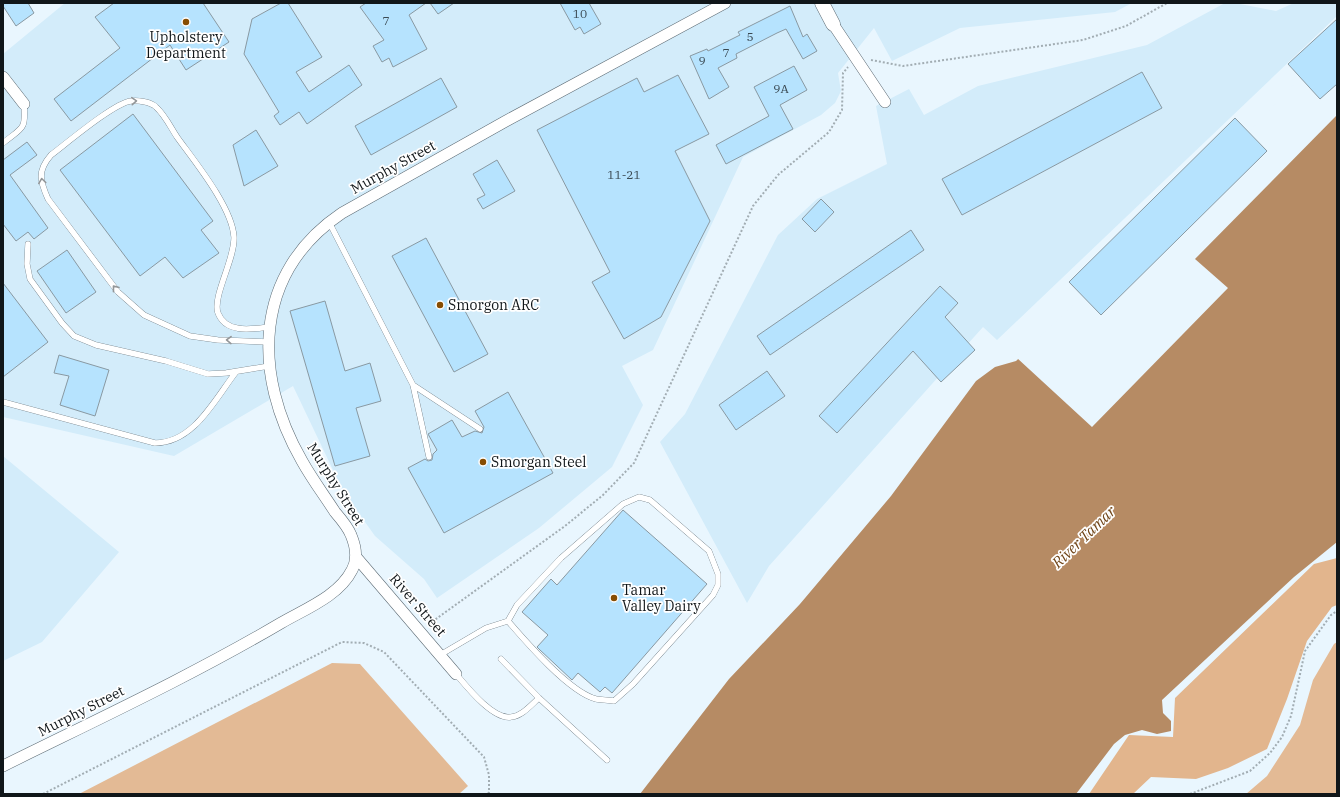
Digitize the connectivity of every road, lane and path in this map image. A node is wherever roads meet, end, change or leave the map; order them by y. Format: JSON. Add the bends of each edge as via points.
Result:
{"nodes":[{"id":1,"x":726,"y":3,"type":"edge"},
{"id":2,"x":822,"y":3,"type":"edge"},
{"id":3,"x":1167,"y":3,"type":"edge"},
{"id":4,"x":833,"y":24,"type":"joint"},
{"id":5,"x":856,"y":59,"type":"junction"},
{"id":6,"x":3,"y":78,"type":"edge"},
{"id":7,"x":885,"y":102,"type":"dead end"},
{"id":8,"x":24,"y":104,"type":"joint"},
{"id":9,"x":3,"y":143,"type":"edge"},
{"id":10,"x":329,"y":222,"type":"junction"},
{"id":11,"x":28,"y":244,"type":"dead end"},
{"id":12,"x":269,"y":327,"type":"junction"},
{"id":13,"x":268,"y":342,"type":"junction"},
{"id":14,"x":269,"y":366,"type":"junction"},
{"id":15,"x":236,"y":372,"type":"junction"},
{"id":16,"x":413,"y":384,"type":"junction"},
{"id":17,"x":3,"y":402,"type":"edge"},
{"id":18,"x":480,"y":429,"type":"dead end"},
{"id":19,"x":429,"y":457,"type":"dead end"},
{"id":20,"x":356,"y":557,"type":"junction"},
{"id":21,"x":1337,"y":611,"type":"edge"},
{"id":22,"x":508,"y":621,"type":"junction"},
{"id":23,"x":419,"y":630,"type":"junction"},
{"id":24,"x":440,"y":655,"type":"junction"},
{"id":25,"x":501,"y":659,"type":"dead end"},
{"id":26,"x":456,"y":674,"type":"joint"},
{"id":27,"x":540,"y":698,"type":"junction"},
{"id":28,"x":607,"y":760,"type":"dead end"},
{"id":29,"x":3,"y":766,"type":"edge"},
{"id":30,"x":43,"y":794,"type":"edge"},
{"id":31,"x":488,"y":794,"type":"edge"},
{"id":32,"x":1190,"y":794,"type":"edge"}],
"edges":[{"from":1,"to":10,"type":"street","name":"Murphy Street","via":[[506,121]]},
{"from":2,"to":4,"type":"street"},
{"from":3,"to":5,"type":"path","via":[[1126,26],[1083,40],[903,66]]},
{"from":4,"to":5,"type":"street"},
{"from":5,"to":7,"type":"street"},
{"from":5,"to":23,"type":"path","via":[[843,73],[842,110],[829,132],[778,175],[753,206],[634,463],[603,495],[565,526],[440,618]]},
{"from":6,"to":8,"type":"street"},
{"from":8,"to":9,"type":"lane","via":[[26,122]]},
{"from":10,"to":12,"type":"street","name":"Murphy Street","via":[[304,246],[285,277],[278,292]]},
{"from":10,"to":16,"type":"lane"},
{"from":11,"to":15,"type":"lane","via":[[27,264],[30,279],[74,336],[96,345],[166,361],[197,372]]},
{"from":12,"to":13,"type":"street","name":"Murphy Street"},
{"from":13,"to":12,"type":"lane","one_way":true,"via":[[190,336],[144,315],[118,292],[48,199],[41,184],[44,163],[104,114],[129,101],[140,100],[156,106],[214,190],[229,218],[234,236],[232,257],[217,301],[217,312],[227,325],[236,328],[246,330]]},
{"from":13,"to":14,"type":"street","name":"Murphy Street"},
{"from":14,"to":15,"type":"lane"},
{"from":14,"to":20,"type":"street","name":"Murphy Street","via":[[273,389],[286,428],[301,460],[351,533]]},
{"from":15,"to":17,"type":"lane","via":[[207,412],[189,431],[178,439],[166,443],[155,443]]},
{"from":16,"to":18,"type":"lane"},
{"from":16,"to":19,"type":"lane"},
{"from":20,"to":23,"type":"street","name":"River Street"},
{"from":20,"to":29,"type":"street","name":"Murphy Street","via":[[346,579],[319,601],[230,653]]},
{"from":21,"to":32,"type":"path","via":[[1331,615],[1304,651],[1291,716],[1282,736],[1270,753],[1250,771]]},
{"from":22,"to":22,"type":"lane","via":[[533,650],[569,683],[595,699],[614,701],[633,684],[713,595],[718,585],[718,574],[709,551],[650,500],[639,497],[623,504],[561,558],[517,605]]},
{"from":22,"to":24,"type":"lane","via":[[486,628]]},
{"from":23,"to":24,"type":"street","name":"River Street"},
{"from":24,"to":26,"type":"street","name":"River Street"},
{"from":25,"to":27,"type":"lane"},
{"from":26,"to":27,"type":"lane","via":[[474,695],[499,716],[511,718],[521,714]]},
{"from":27,"to":28,"type":"lane"},
{"from":30,"to":31,"type":"path","via":[[342,642],[364,642],[384,652],[484,757],[489,776]]}]}
